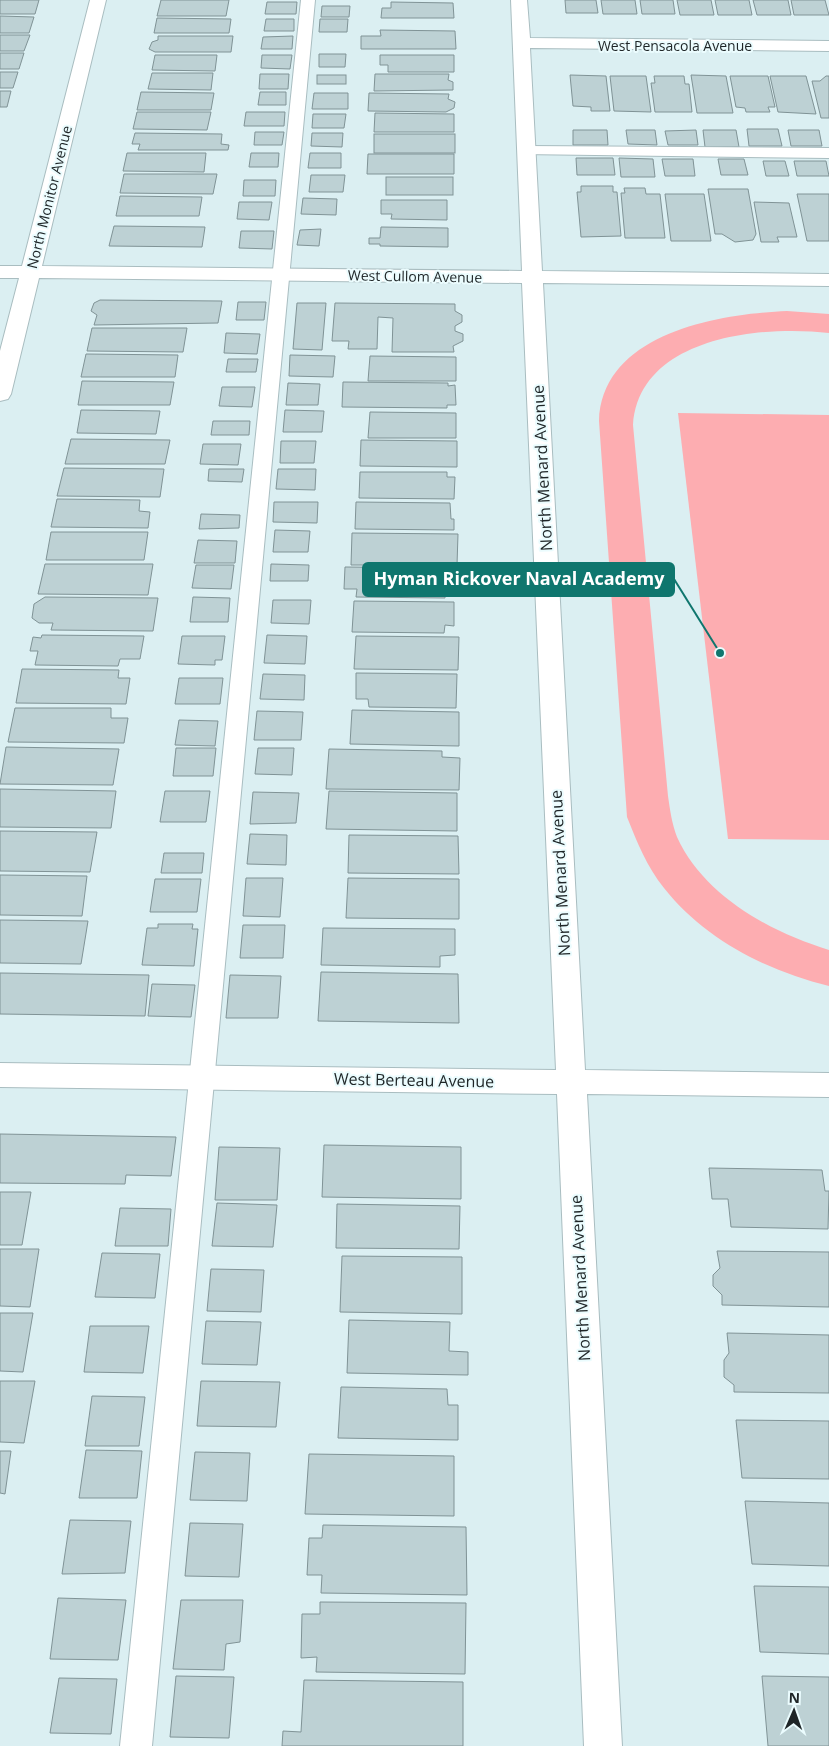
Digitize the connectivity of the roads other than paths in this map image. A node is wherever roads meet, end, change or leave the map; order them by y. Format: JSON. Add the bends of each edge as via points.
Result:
{"nodes":[{"id":1,"x":98,"y":0,"type":"edge"},
{"id":2,"x":308,"y":0,"type":"edge"},
{"id":3,"x":520,"y":0,"type":"edge"},
{"id":4,"x":522,"y":44,"type":"junction"},
{"id":5,"x":829,"y":46,"type":"edge"},
{"id":6,"x":526,"y":151,"type":"junction"},
{"id":7,"x":829,"y":153,"type":"edge"},
{"id":8,"x":0,"y":272,"type":"edge"},
{"id":9,"x":30,"y":272,"type":"junction"},
{"id":10,"x":281,"y":275,"type":"junction"},
{"id":11,"x":532,"y":277,"type":"junction"},
{"id":12,"x":829,"y":280,"type":"edge"},
{"id":13,"x":0,"y":394,"type":"edge"},
{"id":14,"x":0,"y":1075,"type":"edge"},
{"id":15,"x":202,"y":1077,"type":"junction"},
{"id":16,"x":570,"y":1082,"type":"junction"},
{"id":17,"x":829,"y":1085,"type":"edge"},
{"id":18,"x":136,"y":1746,"type":"edge"},
{"id":19,"x":603,"y":1746,"type":"edge"}],
"edges":[{"from":1,"to":9,"type":"street","name":"North Monitor Avenue"},
{"from":2,"to":10,"type":"lane"},
{"from":3,"to":4,"type":"street","name":"North Menard Avenue"},
{"from":4,"to":5,"type":"street","name":"West Pensacola Avenue"},
{"from":4,"to":6,"type":"street","name":"North Menard Avenue"},
{"from":6,"to":7,"type":"lane"},
{"from":6,"to":11,"type":"street","name":"North Menard Avenue"},
{"from":8,"to":9,"type":"street","name":"West Cullom Avenue"},
{"from":9,"to":10,"type":"street","name":"West Cullom Avenue"},
{"from":9,"to":13,"type":"street","name":"North Monitor Avenue"},
{"from":10,"to":11,"type":"street","name":"West Cullom Avenue"},
{"from":10,"to":15,"type":"lane"},
{"from":11,"to":12,"type":"street","name":"West Cullom Avenue"},
{"from":11,"to":16,"type":"street","name":"North Menard Avenue"},
{"from":14,"to":15,"type":"street","name":"West Berteau Avenue"},
{"from":15,"to":16,"type":"street","name":"West Berteau Avenue"},
{"from":15,"to":18,"type":"lane"},
{"from":16,"to":17,"type":"street","name":"West Berteau Avenue"},
{"from":16,"to":19,"type":"street","name":"North Menard Avenue"}]}
